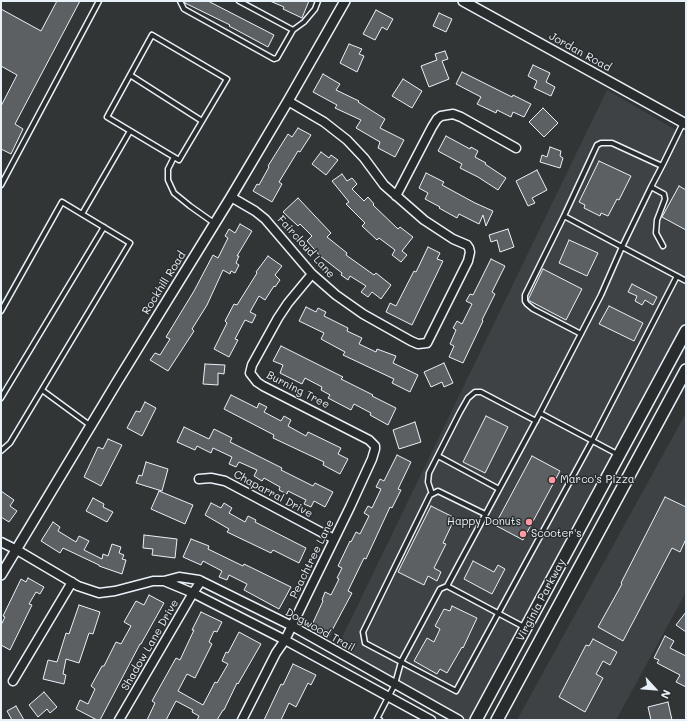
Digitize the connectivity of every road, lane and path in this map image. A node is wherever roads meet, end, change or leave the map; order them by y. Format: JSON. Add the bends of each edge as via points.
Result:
{"nodes":[{"id":1,"x":99,"y":1,"type":"edge"},
{"id":2,"x":180,"y":1,"type":"edge"},
{"id":3,"x":239,"y":1,"type":"edge"},
{"id":4,"x":318,"y":1,"type":"edge"},
{"id":5,"x":345,"y":1,"type":"edge"},
{"id":6,"x":463,"y":1,"type":"edge"},
{"id":7,"x":293,"y":30,"type":"junction"},
{"id":8,"x":130,"y":75,"type":"junction"},
{"id":9,"x":288,"y":101,"type":"junction"},
{"id":10,"x":202,"y":122,"type":"junction"},
{"id":11,"x":685,"y":124,"type":"edge"},
{"id":12,"x":130,"y":131,"type":"junction"},
{"id":13,"x":516,"y":148,"type":"dead end"},
{"id":14,"x":174,"y":158,"type":"junction"},
{"id":15,"x":662,"y":166,"type":"junction"},
{"id":16,"x":1,"y":185,"type":"edge"},
{"id":17,"x":651,"y":187,"type":"junction"},
{"id":18,"x":396,"y":196,"type":"junction"},
{"id":19,"x":231,"y":197,"type":"junction"},
{"id":20,"x":82,"y":214,"type":"junction"},
{"id":21,"x":564,"y":216,"type":"junction"},
{"id":22,"x":215,"y":223,"type":"junction"},
{"id":23,"x":104,"y":227,"type":"junction"},
{"id":24,"x":663,"y":246,"type":"dead end"},
{"id":25,"x":622,"y":247,"type":"junction"},
{"id":26,"x":312,"y":274,"type":"junction"},
{"id":27,"x":677,"y":276,"type":"junction"},
{"id":28,"x":686,"y":280,"type":"edge"},
{"id":29,"x":1,"y":311,"type":"edge"},
{"id":30,"x":686,"y":331,"type":"edge"},
{"id":31,"x":581,"y":334,"type":"junction"},
{"id":32,"x":686,"y":370,"type":"edge"},
{"id":33,"x":42,"y":390,"type":"junction"},
{"id":34,"x":1,"y":398,"type":"edge"},
{"id":35,"x":540,"y":413,"type":"junction"},
{"id":36,"x":536,"y":421,"type":"junction"},
{"id":37,"x":91,"y":426,"type":"junction"},
{"id":38,"x":592,"y":441,"type":"junction"},
{"id":39,"x":375,"y":449,"type":"joint"},
{"id":40,"x":1,"y":451,"type":"edge"},
{"id":41,"x":438,"y":456,"type":"junction"},
{"id":42,"x":619,"y":456,"type":"junction"},
{"id":43,"x":635,"y":465,"type":"junction"},
{"id":44,"x":199,"y":479,"type":"dead end"},
{"id":45,"x":499,"y":489,"type":"junction"},
{"id":46,"x":432,"y":494,"type":"junction"},
{"id":47,"x":485,"y":514,"type":"junction"},
{"id":48,"x":334,"y":539,"type":"junction"},
{"id":49,"x":1,"y":542,"type":"edge"},
{"id":50,"x":17,"y":550,"type":"junction"},
{"id":51,"x":1,"y":576,"type":"edge"},
{"id":52,"x":199,"y":580,"type":"junction"},
{"id":53,"x":164,"y":581,"type":"junction"},
{"id":54,"x":72,"y":582,"type":"junction"},
{"id":55,"x":447,"y":586,"type":"junction"},
{"id":56,"x":193,"y":592,"type":"junction"},
{"id":57,"x":498,"y":613,"type":"junction"},
{"id":58,"x":292,"y":626,"type":"junction"},
{"id":59,"x":526,"y":628,"type":"junction"},
{"id":60,"x":285,"y":640,"type":"junction"},
{"id":61,"x":401,"y":662,"type":"junction"},
{"id":62,"x":13,"y":681,"type":"dead end"},
{"id":63,"x":395,"y":684,"type":"junction"},
{"id":64,"x":389,"y":697,"type":"junction"},
{"id":65,"x":119,"y":720,"type":"edge"},
{"id":66,"x":242,"y":720,"type":"edge"},
{"id":67,"x":380,"y":720,"type":"edge"},
{"id":68,"x":431,"y":720,"type":"edge"},
{"id":69,"x":459,"y":720,"type":"edge"},
{"id":70,"x":476,"y":720,"type":"edge"},
{"id":71,"x":497,"y":720,"type":"edge"}],
"edges":[{"from":1,"to":16,"type":"lane"},
{"from":2,"to":7,"type":"lane","via":[[184,9],[274,59]]},
{"from":3,"to":7,"type":"lane"},
{"from":4,"to":7,"type":"lane","via":[[304,22]]},
{"from":5,"to":9,"type":"street","name":"Rockhill Road"},
{"from":6,"to":11,"type":"street","name":"Jordan Road"},
{"from":8,"to":10,"type":"lane"},
{"from":8,"to":10,"type":"lane","via":[[152,35],[227,80]]},
{"from":8,"to":12,"type":"lane","via":[[107,117]]},
{"from":9,"to":18,"type":"street","via":[[324,122],[347,140],[380,181]]},
{"from":9,"to":19,"type":"street","name":"Rockhill Road"},
{"from":10,"to":14,"type":"lane","via":[[179,160]]},
{"from":11,"to":15,"type":"lane"},
{"from":12,"to":14,"type":"lane"},
{"from":12,"to":20,"type":"lane"},
{"from":13,"to":18,"type":"street","via":[[461,117],[453,114],[441,116],[432,127]]},
{"from":14,"to":22,"type":"lane","via":[[168,169],[168,180],[174,193]]},
{"from":15,"to":17,"type":"lane"},
{"from":15,"to":21,"type":"lane","via":[[612,142],[597,145]]},
{"from":17,"to":24,"type":"lane","via":[[664,194],[656,233]]},
{"from":17,"to":25,"type":"lane"},
{"from":18,"to":26,"type":"street","name":"Faircloud Lane","via":[[428,223],[466,245],[470,252],[468,261],[427,343],[418,344],[411,341],[363,314]]},
{"from":19,"to":22,"type":"street","name":"Rockhill Road"},
{"from":19,"to":26,"type":"street","name":"Faircloud Lane","via":[[265,219]]},
{"from":20,"to":23,"type":"lane"},
{"from":20,"to":29,"type":"lane","via":[[62,202]]},
{"from":21,"to":25,"type":"lane"},
{"from":21,"to":31,"type":"lane","via":[[525,301],[533,309]]},
{"from":22,"to":37,"type":"street","name":"Rockhill Road"},
{"from":23,"to":33,"type":"lane","via":[[130,242]]},
{"from":23,"to":34,"type":"lane"},
{"from":25,"to":27,"type":"lane"},
{"from":25,"to":31,"type":"lane"},
{"from":26,"to":39,"type":"street","name":"Burning Tree","via":[[278,318],[252,364],[250,373],[263,386],[369,440]]},
{"from":27,"to":28,"type":"lane"},
{"from":27,"to":38,"type":"lane"},
{"from":30,"to":42,"type":"main road","name":"Virginia Parkway"},
{"from":31,"to":35,"type":"lane"},
{"from":32,"to":43,"type":"main road","name":"Virginia Parkway"},
{"from":33,"to":37,"type":"lane"},
{"from":33,"to":40,"type":"lane","via":[[10,443]]},
{"from":35,"to":36,"type":"lane"},
{"from":35,"to":38,"type":"lane"},
{"from":36,"to":41,"type":"lane","via":[[481,392],[475,392],[468,398]]},
{"from":36,"to":45,"type":"lane"},
{"from":37,"to":50,"type":"street","name":"Rockhill Road"},
{"from":38,"to":42,"type":"lane"},
{"from":38,"to":57,"type":"lane"},
{"from":39,"to":48,"type":"street","name":"Peachtree Lane"},
{"from":41,"to":45,"type":"lane"},
{"from":41,"to":46,"type":"lane","via":[[429,473],[428,482]]},
{"from":42,"to":43,"type":"main road"},
{"from":42,"to":59,"type":"main road","name":"Virginia Parkway"},
{"from":43,"to":71,"type":"main road","name":"Virginia Parkway"},
{"from":44,"to":48,"type":"street","name":"Chaparral Drive","via":[[211,478],[225,482]]},
{"from":45,"to":47,"type":"lane"},
{"from":46,"to":47,"type":"lane","via":[[438,491]]},
{"from":46,"to":61,"type":"lane","via":[[363,632],[365,643]]},
{"from":47,"to":55,"type":"lane"},
{"from":48,"to":58,"type":"street","name":"Peachtree Lane"},
{"from":49,"to":50,"type":"street","name":"Dogwood Trail"},
{"from":50,"to":51,"type":"street","name":"Rockhill Road"},
{"from":50,"to":54,"type":"street","name":"Dogwood Trail"},
{"from":52,"to":53,"type":"street","name":"Dogwood Trail","via":[[179,577]]},
{"from":52,"to":56,"type":"street","name":"Shadow Lane Drive"},
{"from":52,"to":58,"type":"street","name":"Dogwood Trail"},
{"from":53,"to":54,"type":"street","name":"Dogwood Trail","via":[[99,593]]},
{"from":53,"to":56,"type":"street","name":"Dogwood Trail"},
{"from":54,"to":62,"type":"street"},
{"from":55,"to":57,"type":"lane"},
{"from":55,"to":61,"type":"lane","via":[[440,589]]},
{"from":56,"to":60,"type":"street","name":"Dogwood Trail"},
{"from":56,"to":65,"type":"street","name":"Shadow Lane Drive"},
{"from":57,"to":59,"type":"lane"},
{"from":57,"to":61,"type":"lane","via":[[456,691]]},
{"from":58,"to":60,"type":"street","name":"Peachtree Lane"},
{"from":58,"to":63,"type":"street","name":"Dogwood Trail"},
{"from":59,"to":70,"type":"main road","name":"Virginia Parkway"},
{"from":60,"to":64,"type":"street","name":"Dogwood Trail"},
{"from":60,"to":66,"type":"street","name":"Peachtree Lane"},
{"from":61,"to":63,"type":"lane"},
{"from":63,"to":64,"type":"lane"},
{"from":63,"to":69,"type":"street","name":"Dogwood Trail"},
{"from":64,"to":67,"type":"lane","via":[[377,719]]},
{"from":64,"to":68,"type":"street","name":"Dogwood Trail"}]}
